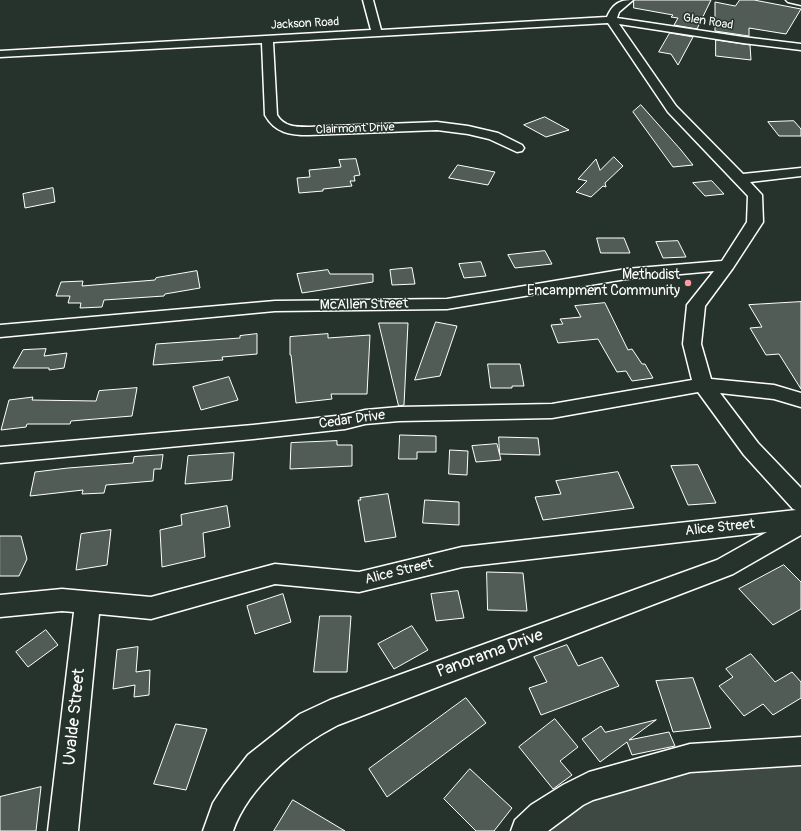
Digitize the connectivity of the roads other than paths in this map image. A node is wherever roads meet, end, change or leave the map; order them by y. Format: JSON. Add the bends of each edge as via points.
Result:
{"nodes":[{"id":1,"x":368,"y":0,"type":"edge"},
{"id":2,"x":628,"y":0,"type":"edge"},
{"id":3,"x":791,"y":0,"type":"edge"},
{"id":4,"x":801,"y":2,"type":"edge"},
{"id":5,"x":611,"y":20,"type":"junction"},
{"id":6,"x":377,"y":33,"type":"junction"},
{"id":7,"x":267,"y":39,"type":"junction"},
{"id":8,"x":801,"y":47,"type":"edge"},
{"id":9,"x":0,"y":54,"type":"edge"},
{"id":10,"x":517,"y":148,"type":"dead end"},
{"id":11,"x":801,"y":172,"type":"edge"},
{"id":12,"x":738,"y":179,"type":"junction"},
{"id":13,"x":727,"y":265,"type":"junction"},
{"id":14,"x":0,"y":331,"type":"edge"},
{"id":15,"x":703,"y":385,"type":"junction"},
{"id":16,"x":801,"y":400,"type":"edge"},
{"id":17,"x":0,"y":455,"type":"edge"},
{"id":18,"x":801,"y":504,"type":"edge"},
{"id":19,"x":801,"y":519,"type":"edge"},
{"id":20,"x":801,"y":524,"type":"edge"},
{"id":21,"x":88,"y":602,"type":"junction"},
{"id":22,"x":0,"y":606,"type":"edge"},
{"id":23,"x":801,"y":751,"type":"edge"},
{"id":24,"x":62,"y":831,"type":"edge"},
{"id":25,"x":218,"y":831,"type":"edge"},
{"id":26,"x":526,"y":831,"type":"edge"}],
"edges":[{"from":1,"to":6,"type":"street"},
{"from":2,"to":5,"type":"street","via":[[615,11]]},
{"from":3,"to":4,"type":"street"},
{"from":5,"to":6,"type":"street","name":"Jackson Road"},
{"from":5,"to":8,"type":"street","name":"Glen Road"},
{"from":5,"to":12,"type":"street","via":[[672,109]]},
{"from":6,"to":7,"type":"street","name":"Jackson Road"},
{"from":7,"to":9,"type":"street","name":"Jackson Road"},
{"from":7,"to":10,"type":"street","name":"Clairmont Drive","via":[[272,115],[280,126],[309,131],[438,126],[493,136]]},
{"from":11,"to":12,"type":"street"},
{"from":12,"to":13,"type":"street","via":[[755,195],[755,222]]},
{"from":13,"to":14,"type":"street","name":"McAllen Street","via":[[626,274],[447,304],[275,306]]},
{"from":13,"to":15,"type":"street","via":[[696,305],[692,344]]},
{"from":15,"to":16,"type":"street","name":"Cedar Drive","via":[[774,392]]},
{"from":15,"to":17,"type":"street","name":"Cedar Drive","via":[[552,411],[365,416],[345,422],[253,432]]},
{"from":15,"to":18,"type":"street","via":[[752,449]]},
{"from":19,"to":21,"type":"street","name":"Alice Street","via":[[462,557],[360,582],[275,574],[151,608]]},
{"from":20,"to":25,"type":"street","name":"Panorama Drive","via":[[725,567],[337,711],[310,724],[258,765],[234,796]]},
{"from":21,"to":22,"type":"street","name":"Alice Street","via":[[62,600]]},
{"from":21,"to":24,"type":"street","name":"Uvalde Street"},
{"from":23,"to":26,"type":"street","via":[[690,758],[640,772],[589,787],[573,795],[542,816]]}]}
